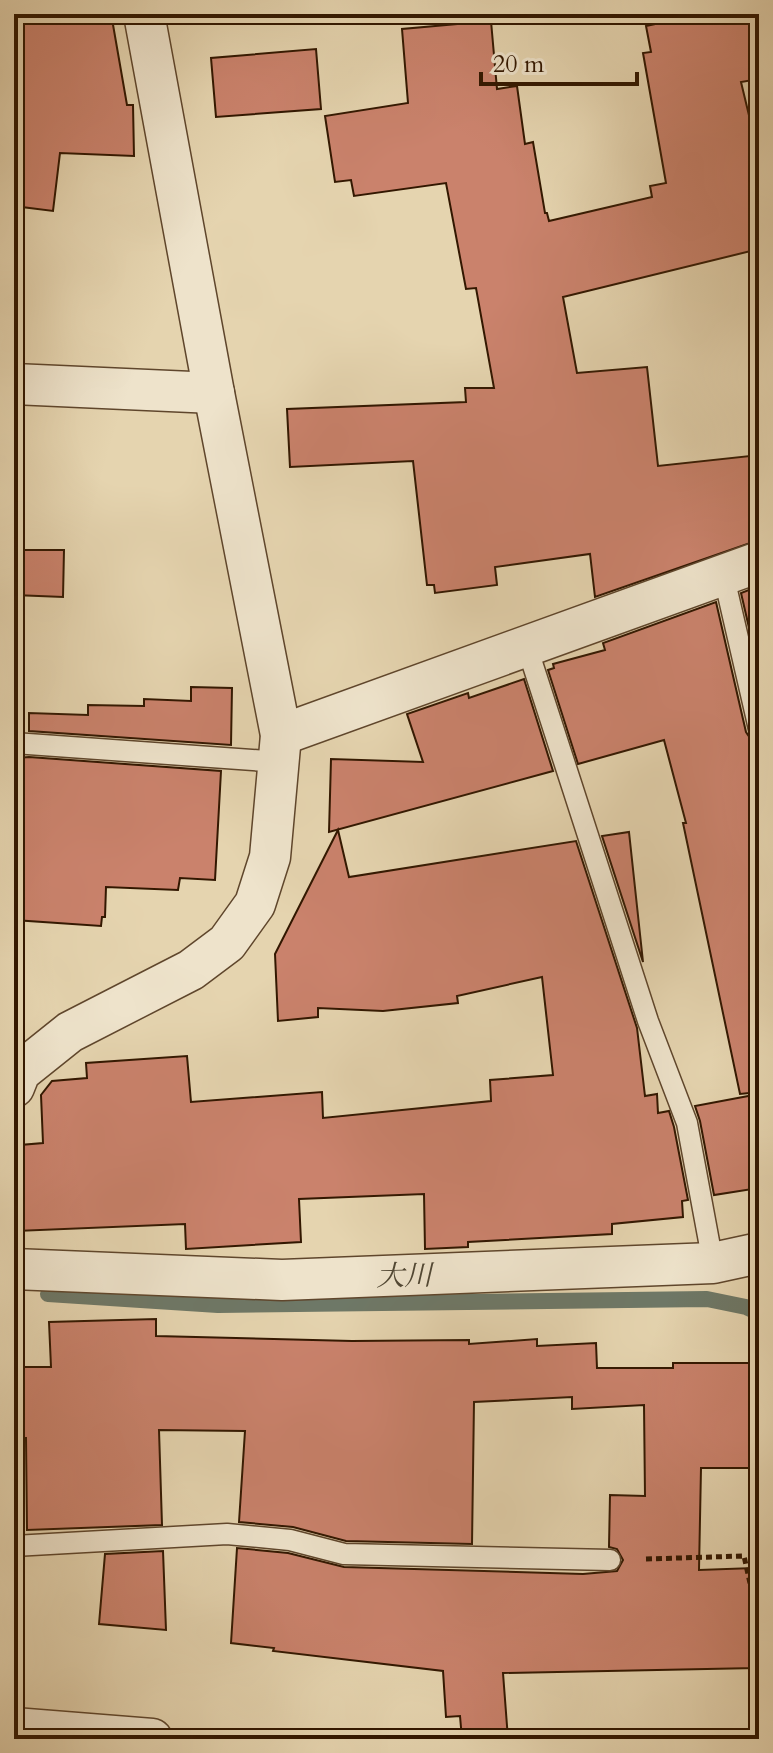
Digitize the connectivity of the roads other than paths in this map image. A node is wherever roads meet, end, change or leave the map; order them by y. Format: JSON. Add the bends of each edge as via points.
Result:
{"nodes":[{"id":1,"x":144,"y":14,"type":"edge"},
{"id":2,"x":14,"y":384,"type":"edge"},
{"id":3,"x":214,"y":393,"type":"junction"},
{"id":4,"x":741,"y":568,"type":"edge"},
{"id":5,"x":527,"y":647,"type":"junction"},
{"id":6,"x":759,"y":729,"type":"edge"},
{"id":7,"x":14,"y":743,"type":"edge"},
{"id":8,"x":281,"y":748,"type":"junction"},
{"id":9,"x":14,"y":1087,"type":"edge"},
{"id":10,"x":759,"y":1253,"type":"edge"},
{"id":11,"x":713,"y":1263,"type":"junction"},
{"id":12,"x":14,"y":1269,"type":"edge"},
{"id":13,"x":14,"y":1546,"type":"edge"},
{"id":14,"x":610,"y":1560,"type":"road end"},
{"id":15,"x":14,"y":1728,"type":"edge"},
{"id":16,"x":152,"y":1739,"type":"edge"}],
"edges":[{"from":1,"to":3,"type":"street"},
{"from":2,"to":3,"type":"street"},
{"from":3,"to":8,"type":"street"},
{"from":4,"to":5,"type":"street"},
{"from":4,"to":6,"type":"lane"},
{"from":5,"to":8,"type":"street"},
{"from":5,"to":11,"type":"lane","via":[[648,1021],[687,1123]]},
{"from":7,"to":8,"type":"lane"},
{"from":8,"to":9,"type":"street","via":[[270,857],[255,904],[227,943],[191,970],[70,1032],[20,1072]]},
{"from":10,"to":11,"type":"street"},
{"from":11,"to":12,"type":"street","via":[[282,1280]]},
{"from":13,"to":14,"type":"lane","via":[[227,1534],[290,1540],[344,1554]]},
{"from":15,"to":16,"type":"street"}]}
